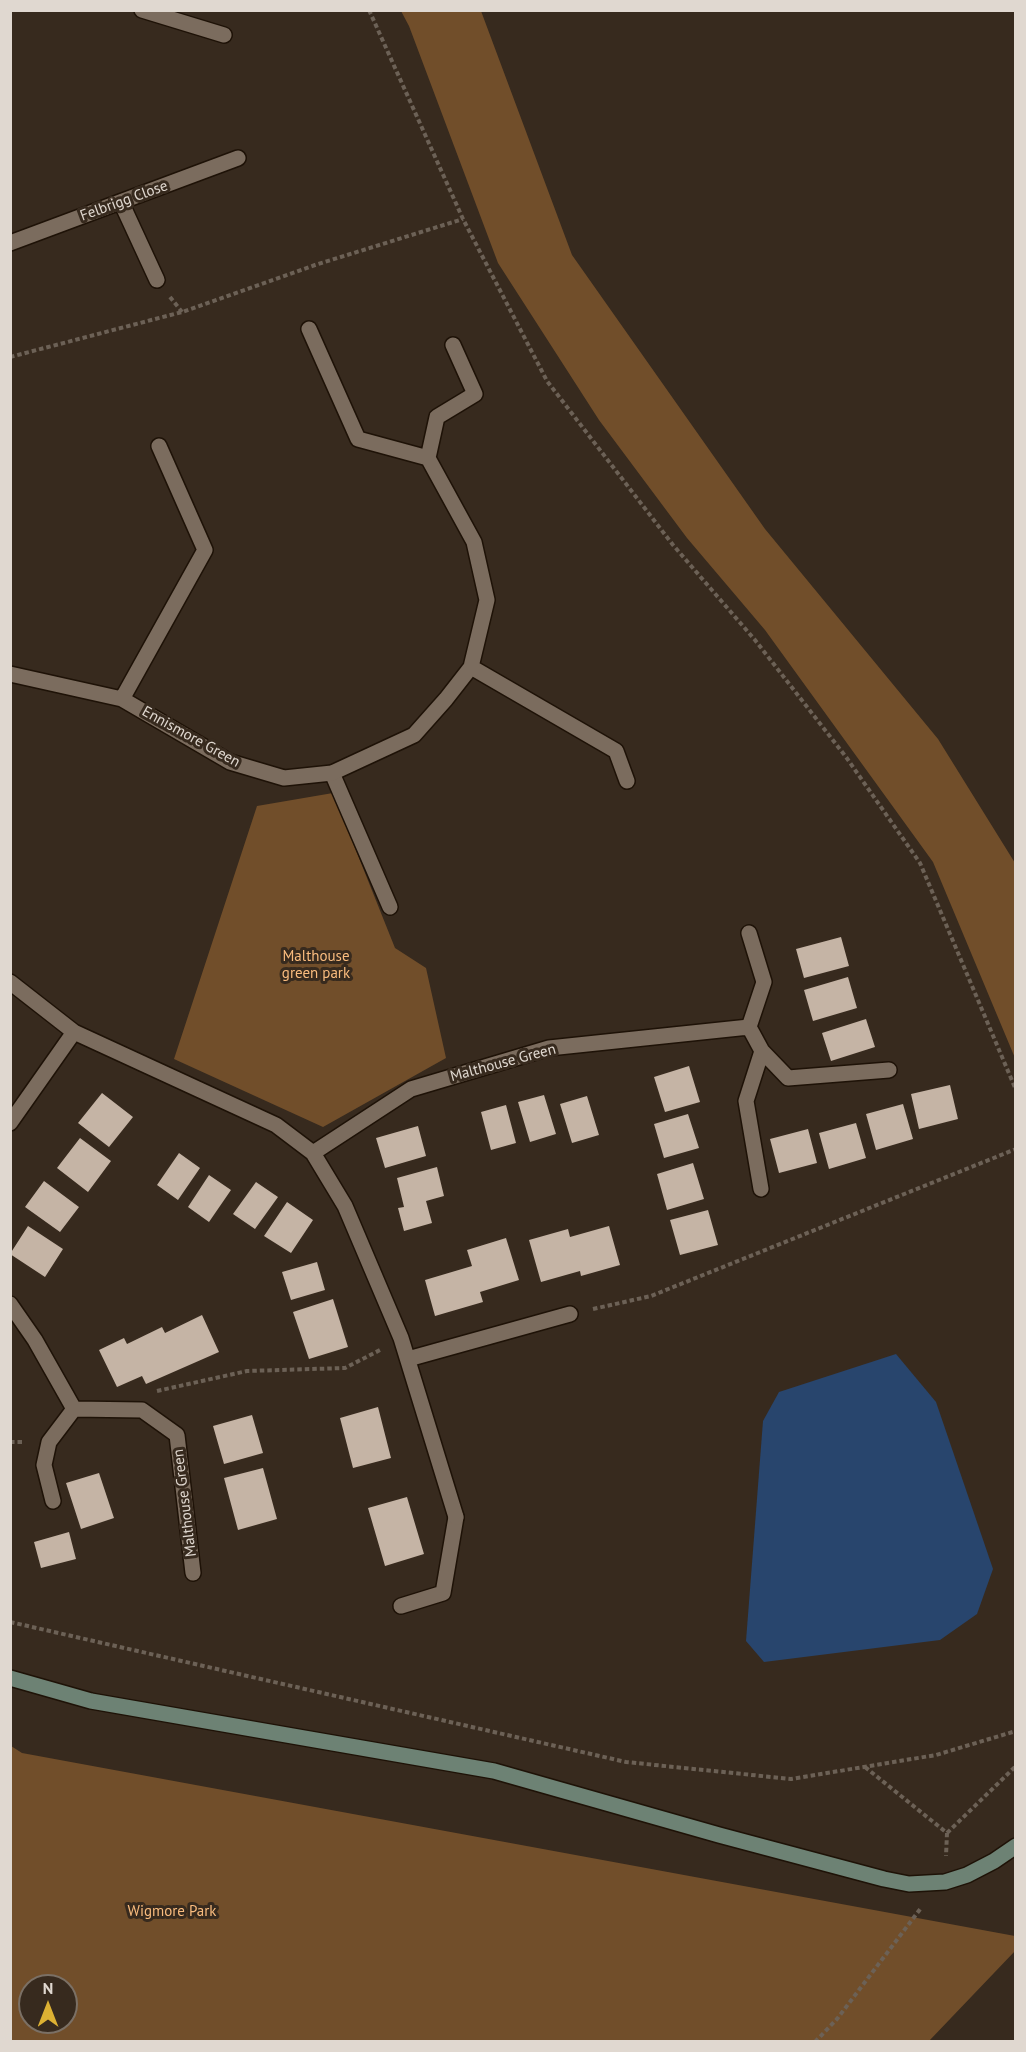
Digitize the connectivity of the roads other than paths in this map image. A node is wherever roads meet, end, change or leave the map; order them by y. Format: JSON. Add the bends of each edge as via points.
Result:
{"nodes":[{"id":1,"x":142,"y":10,"type":"edge"},
{"id":2,"x":224,"y":35,"type":"dead end"},
{"id":3,"x":238,"y":158,"type":"dead end"},
{"id":4,"x":121,"y":202,"type":"junction"},
{"id":5,"x":10,"y":243,"type":"edge"},
{"id":6,"x":157,"y":280,"type":"dead end"},
{"id":7,"x":309,"y":329,"type":"dead end"},
{"id":8,"x":453,"y":345,"type":"dead end"},
{"id":9,"x":159,"y":446,"type":"dead end"},
{"id":10,"x":428,"y":458,"type":"junction"},
{"id":11,"x":471,"y":667,"type":"junction"},
{"id":12,"x":10,"y":674,"type":"edge"},
{"id":13,"x":122,"y":699,"type":"junction"},
{"id":14,"x":332,"y":773,"type":"junction"},
{"id":15,"x":627,"y":781,"type":"dead end"},
{"id":16,"x":390,"y":907,"type":"dead end"},
{"id":17,"x":749,"y":933,"type":"dead end"},
{"id":18,"x":10,"y":982,"type":"edge"},
{"id":19,"x":749,"y":1027,"type":"junction"},
{"id":20,"x":74,"y":1032,"type":"junction"},
{"id":21,"x":762,"y":1051,"type":"junction"},
{"id":22,"x":889,"y":1070,"type":"dead end"},
{"id":23,"x":10,"y":1123,"type":"edge"},
{"id":24,"x":313,"y":1153,"type":"junction"},
{"id":25,"x":761,"y":1189,"type":"dead end"},
{"id":26,"x":10,"y":1304,"type":"edge"},
{"id":27,"x":570,"y":1314,"type":"road end"},
{"id":28,"x":408,"y":1359,"type":"junction"},
{"id":29,"x":75,"y":1409,"type":"junction"},
{"id":30,"x":53,"y":1502,"type":"dead end"},
{"id":31,"x":193,"y":1573,"type":"dead end"},
{"id":32,"x":401,"y":1606,"type":"dead end"},
{"id":33,"x":10,"y":1678,"type":"edge"},
{"id":34,"x":1016,"y":1846,"type":"edge"}],
"edges":[{"from":1,"to":2,"type":"street"},
{"from":3,"to":4,"type":"street","name":"Felbrigg Close"},
{"from":4,"to":5,"type":"street","name":"Felbrigg Close"},
{"from":4,"to":6,"type":"street"},
{"from":7,"to":10,"type":"street","via":[[358,439]]},
{"from":8,"to":10,"type":"street","via":[[475,394],[437,417]]},
{"from":9,"to":13,"type":"street","via":[[205,550]]},
{"from":10,"to":11,"type":"street","name":"Ennismore Green","via":[[474,542],[487,600]]},
{"from":11,"to":14,"type":"street","name":"Ennismore Green","via":[[414,735]]},
{"from":11,"to":15,"type":"street","via":[[615,751]]},
{"from":12,"to":13,"type":"street","name":"Ennismore Green"},
{"from":13,"to":14,"type":"street","name":"Ennismore Green","via":[[230,762],[284,778]]},
{"from":14,"to":16,"type":"street"},
{"from":17,"to":19,"type":"street","via":[[764,982]]},
{"from":18,"to":20,"type":"street"},
{"from":19,"to":21,"type":"street"},
{"from":19,"to":24,"type":"street","name":"Malthouse Green","via":[[549,1048],[411,1089]]},
{"from":20,"to":23,"type":"street"},
{"from":20,"to":24,"type":"street","via":[[276,1125]]},
{"from":21,"to":22,"type":"street","via":[[788,1077]]},
{"from":21,"to":25,"type":"street","via":[[746,1101]]},
{"from":24,"to":28,"type":"street","via":[[345,1206]]},
{"from":26,"to":29,"type":"street"},
{"from":27,"to":28,"type":"street"},
{"from":28,"to":32,"type":"street","via":[[456,1517],[443,1593]]},
{"from":29,"to":30,"type":"street","via":[[48,1442],[44,1466]]},
{"from":29,"to":31,"type":"street","name":"Malthouse Green","via":[[142,1410],[177,1435]]},
{"from":33,"to":34,"type":"street","via":[[91,1701],[494,1771],[909,1884],[945,1882],[967,1875]]}]}
